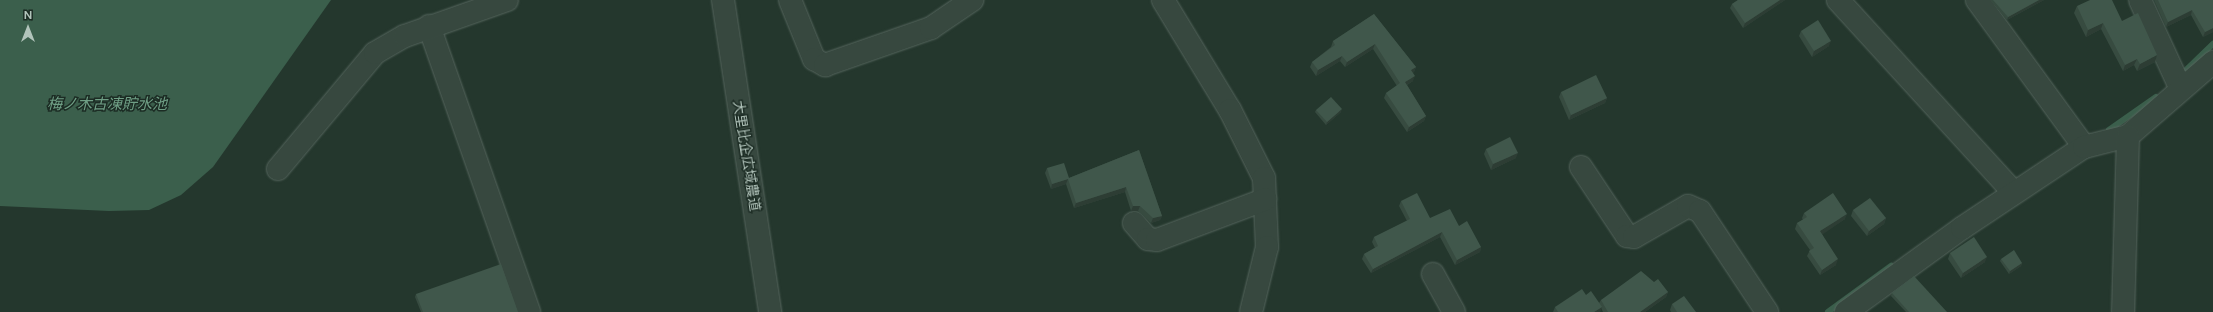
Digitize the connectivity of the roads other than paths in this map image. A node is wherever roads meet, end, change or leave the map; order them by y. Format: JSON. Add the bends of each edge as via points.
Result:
{"nodes":[{"id":1,"x":507,"y":0,"type":"edge"},
{"id":2,"x":723,"y":0,"type":"edge"},
{"id":3,"x":790,"y":0,"type":"edge"},
{"id":4,"x":972,"y":0,"type":"edge"},
{"id":5,"x":1163,"y":0,"type":"edge"},
{"id":6,"x":1838,"y":0,"type":"edge"},
{"id":7,"x":1977,"y":0,"type":"edge"},
{"id":8,"x":2140,"y":0,"type":"edge"},
{"id":9,"x":429,"y":26,"type":"junction"},
{"id":10,"x":2213,"y":62,"type":"edge"},
{"id":11,"x":2181,"y":89,"type":"junction"},
{"id":12,"x":2128,"y":136,"type":"junction"},
{"id":13,"x":2084,"y":147,"type":"junction"},
{"id":14,"x":1581,"y":167,"type":"dead end"},
{"id":15,"x":278,"y":169,"type":"dead end"},
{"id":16,"x":2014,"y":193,"type":"junction"},
{"id":17,"x":1266,"y":199,"type":"junction"},
{"id":18,"x":1134,"y":223,"type":"dead end"},
{"id":19,"x":1433,"y":274,"type":"dead end"},
{"id":20,"x":529,"y":312,"type":"edge"},
{"id":21,"x":770,"y":312,"type":"edge"},
{"id":22,"x":1251,"y":312,"type":"edge"},
{"id":23,"x":1454,"y":312,"type":"edge"},
{"id":24,"x":1767,"y":312,"type":"edge"},
{"id":25,"x":1846,"y":312,"type":"edge"},
{"id":26,"x":2123,"y":312,"type":"edge"}],
"edges":[{"from":1,"to":9,"type":"street"},
{"from":2,"to":21,"type":"street","name":"大里比企広域農道"},
{"from":3,"to":4,"type":"street","via":[[814,59],[825,65],[931,28]]},
{"from":5,"to":17,"type":"street","via":[[1260,164]]},
{"from":6,"to":16,"type":"street"},
{"from":7,"to":13,"type":"street"},
{"from":8,"to":11,"type":"street"},
{"from":9,"to":15,"type":"street","via":[[392,42],[363,63]]},
{"from":9,"to":20,"type":"street"},
{"from":10,"to":11,"type":"street"},
{"from":11,"to":12,"type":"street"},
{"from":12,"to":13,"type":"street"},
{"from":12,"to":26,"type":"street"},
{"from":13,"to":16,"type":"street"},
{"from":14,"to":24,"type":"street","via":[[1627,236],[1634,237],[1688,206],[1700,212]]},
{"from":16,"to":25,"type":"street"},
{"from":17,"to":18,"type":"street","via":[[1157,240],[1148,239]]},
{"from":17,"to":22,"type":"street","via":[[1266,247]]},
{"from":19,"to":23,"type":"street"}]}
